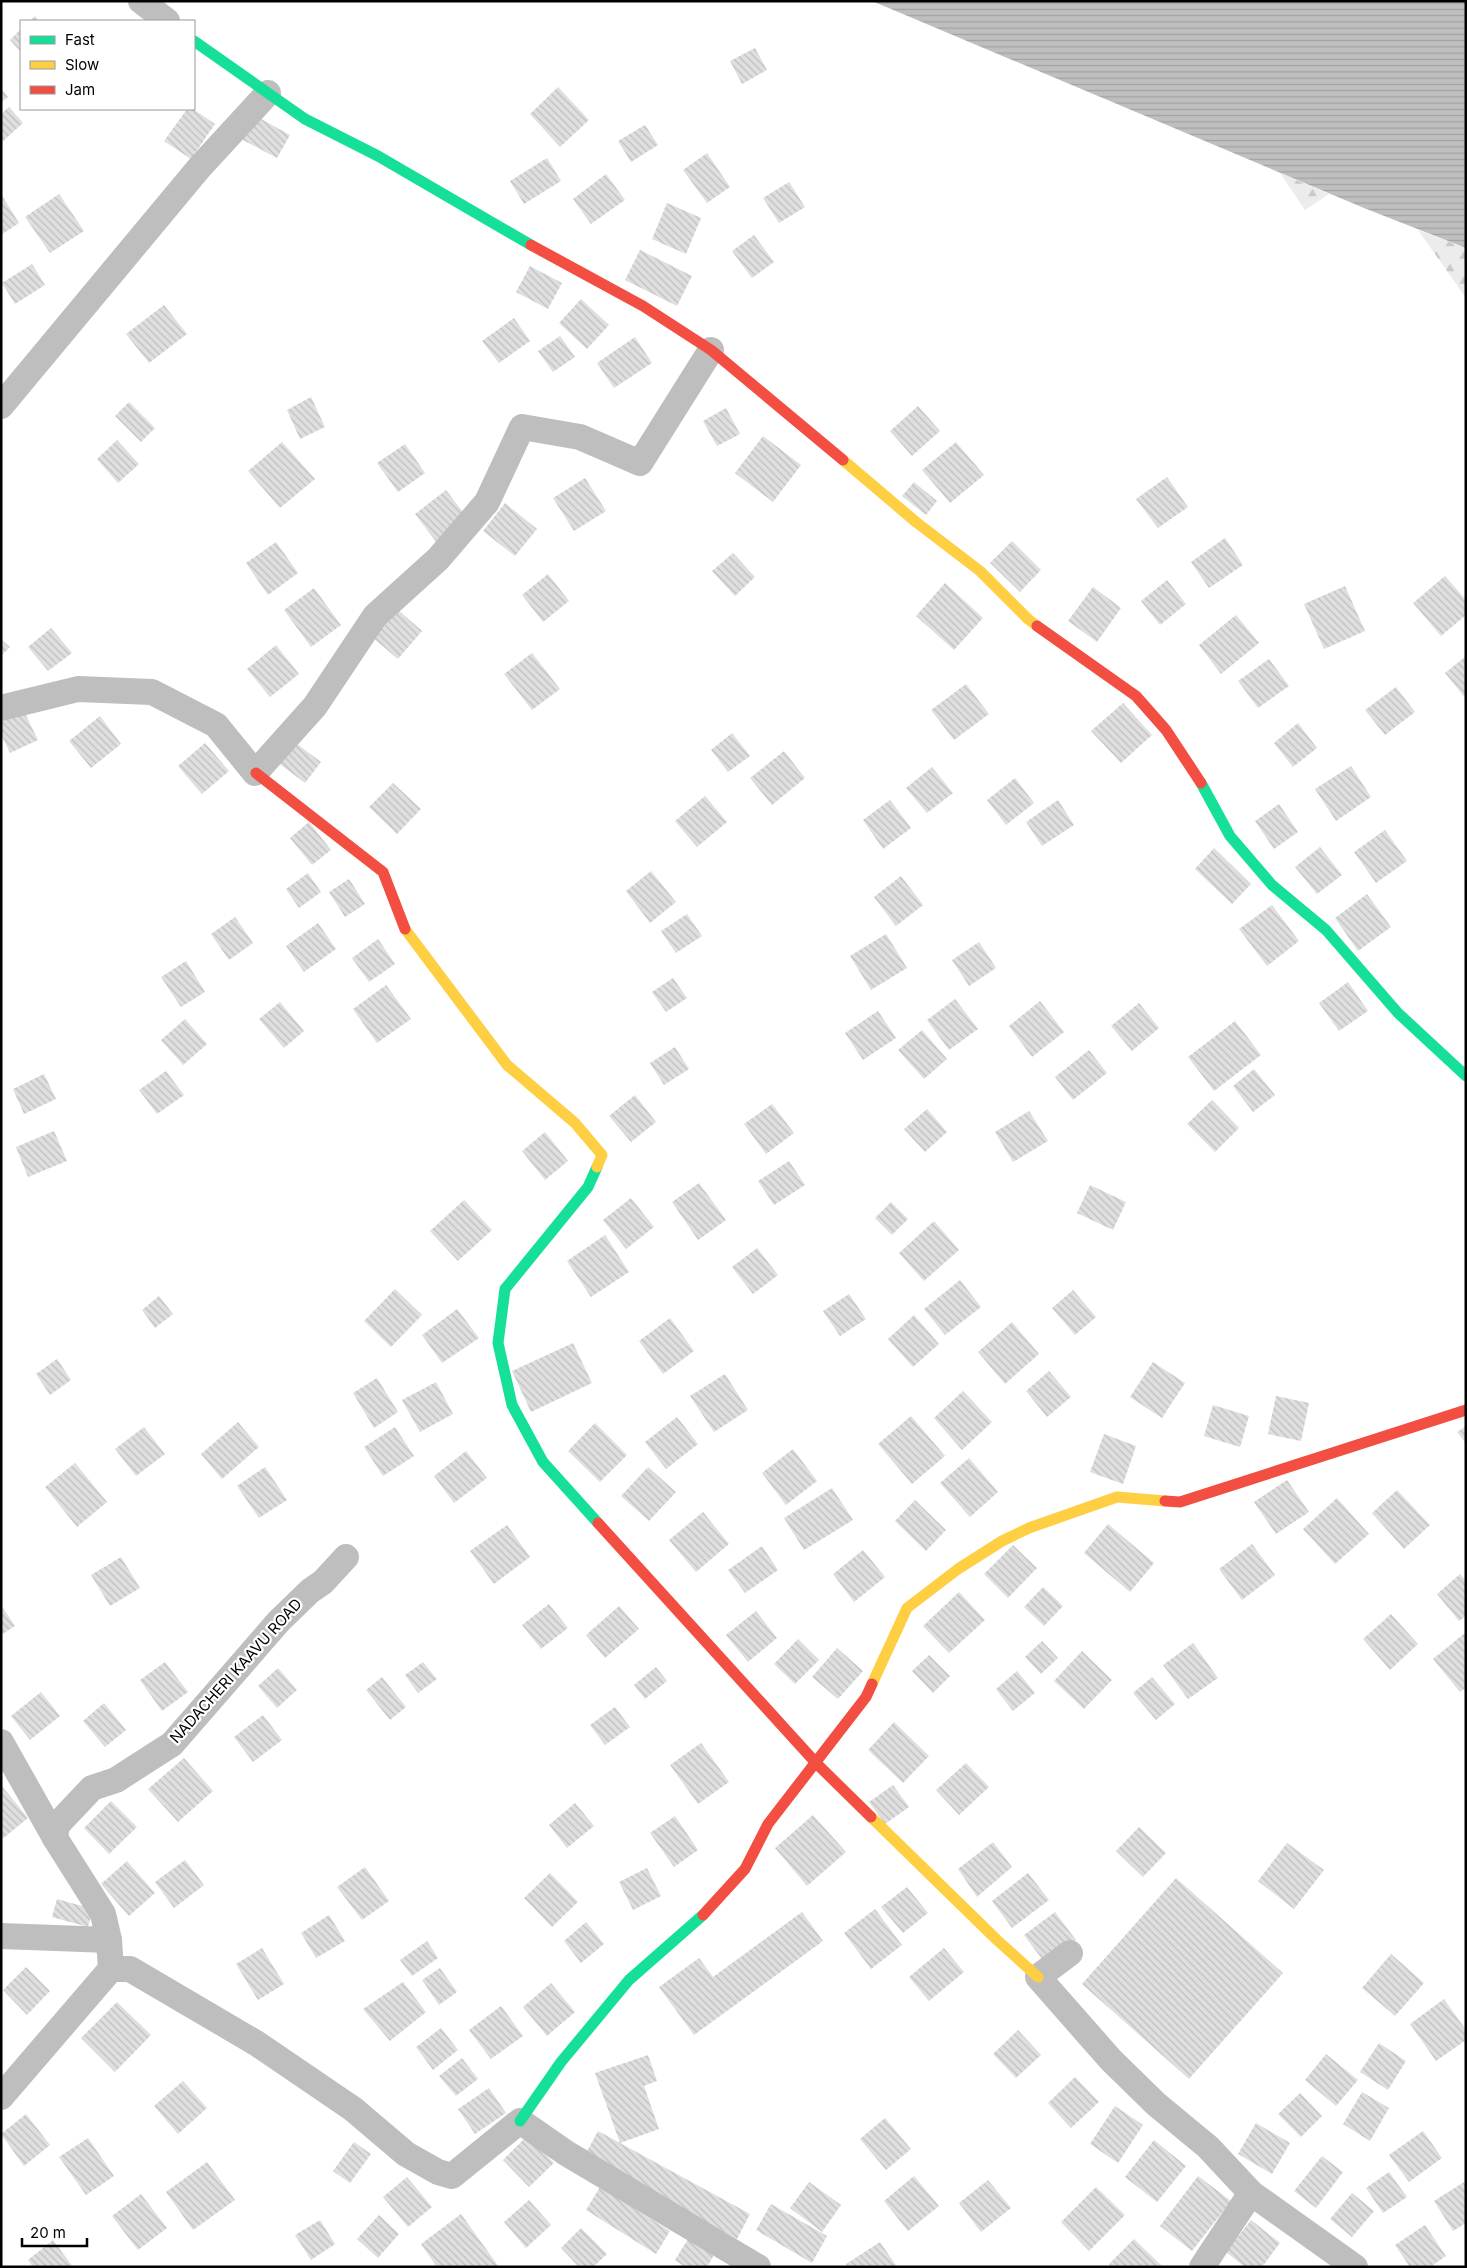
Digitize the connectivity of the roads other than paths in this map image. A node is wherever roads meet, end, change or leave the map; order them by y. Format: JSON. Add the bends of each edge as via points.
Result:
{"nodes":[{"id":1,"x":141,"y":1,"type":"edge"},
{"id":2,"x":166,"y":20,"type":"edge"},
{"id":3,"x":195,"y":42,"type":"edge"},
{"id":4,"x":268,"y":92,"type":"junction"},
{"id":5,"x":711,"y":350,"type":"junction"},
{"id":6,"x":1,"y":406,"type":"edge"},
{"id":7,"x":1,"y":708,"type":"edge"},
{"id":8,"x":256,"y":773,"type":"junction"},
{"id":9,"x":1466,"y":1076,"type":"edge"},
{"id":10,"x":1466,"y":1410,"type":"edge"},
{"id":11,"x":346,"y":1557,"type":"dead end"},
{"id":12,"x":1,"y":1742,"type":"edge"},
{"id":13,"x":816,"y":1762,"type":"junction"},
{"id":14,"x":8,"y":1768,"type":"edge"},
{"id":15,"x":55,"y":1838,"type":"junction"},
{"id":16,"x":1,"y":1936,"type":"edge"},
{"id":17,"x":109,"y":1940,"type":"junction"},
{"id":18,"x":1070,"y":1953,"type":"dead end"},
{"id":19,"x":111,"y":1969,"type":"junction"},
{"id":20,"x":1038,"y":1977,"type":"junction"},
{"id":21,"x":1,"y":2097,"type":"edge"},
{"id":22,"x":520,"y":2121,"type":"junction"},
{"id":23,"x":1251,"y":2193,"type":"junction"},
{"id":24,"x":758,"y":2267,"type":"edge"},
{"id":25,"x":1202,"y":2267,"type":"edge"},
{"id":26,"x":1354,"y":2267,"type":"edge"}],
"edges":[{"from":1,"to":2,"type":"street"},
{"from":3,"to":4,"type":"street"},
{"from":4,"to":5,"type":"street","via":[[305,119],[378,156],[642,306]]},
{"from":4,"to":6,"type":"street","via":[[199,168]]},
{"from":5,"to":8,"type":"street","via":[[640,463],[580,437],[522,427],[487,502],[438,559],[376,616],[314,706]]},
{"from":5,"to":9,"type":"street","via":[[916,522],[980,571],[1028,619],[1136,696],[1166,730],[1195,772],[1230,836],[1272,885],[1326,930],[1398,1013]]},
{"from":7,"to":8,"type":"street","via":[[78,689],[152,692],[216,725]]},
{"from":8,"to":13,"type":"street","via":[[383,872],[403,927],[507,1065],[575,1123],[602,1154],[588,1187],[505,1289],[498,1343],[512,1405],[543,1462]]},
{"from":10,"to":13,"type":"street","via":[[1180,1502],[1117,1497],[1028,1528],[1002,1541],[907,1608],[866,1697]]},
{"from":11,"to":15,"type":"street","name":"NADACHERI KAAVU ROAD","via":[[324,1582],[278,1621],[172,1744],[116,1780],[92,1788],[57,1825]]},
{"from":12,"to":14,"type":"street"},
{"from":13,"to":20,"type":"street"},
{"from":13,"to":22,"type":"street","via":[[768,1824],[745,1869],[708,1910],[629,1980],[561,2062]]},
{"from":14,"to":15,"type":"street"},
{"from":15,"to":17,"type":"street","via":[[103,1914]]},
{"from":16,"to":17,"type":"street"},
{"from":17,"to":19,"type":"street"},
{"from":18,"to":20,"type":"street"},
{"from":19,"to":21,"type":"street"},
{"from":19,"to":22,"type":"street","via":[[130,1969],[256,2043],[353,2109],[406,2154],[438,2172],[452,2176]]},
{"from":20,"to":23,"type":"street","via":[[1111,2060],[1208,2148]]},
{"from":22,"to":24,"type":"street","via":[[566,2153]]},
{"from":23,"to":25,"type":"street"},
{"from":23,"to":26,"type":"street"}]}
